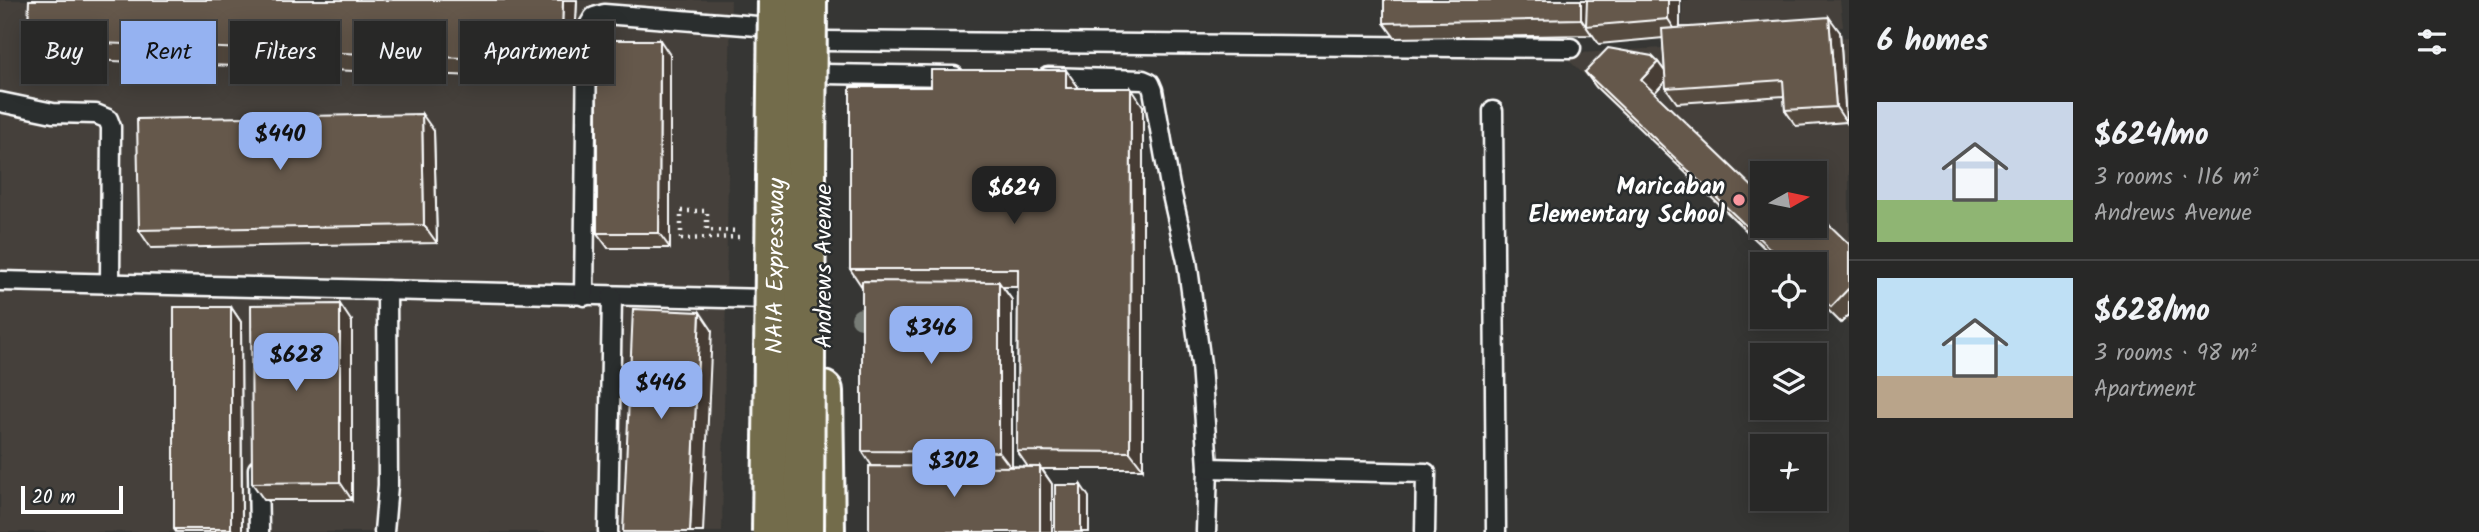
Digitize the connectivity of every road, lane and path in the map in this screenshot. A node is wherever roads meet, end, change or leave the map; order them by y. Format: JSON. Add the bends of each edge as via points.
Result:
{"nodes":[{"id":1,"x":807,"y":0,"type":"edge"},
{"id":2,"x":823,"y":0,"type":"edge"},
{"id":3,"x":773,"y":9,"type":"edge"},
{"id":4,"x":1571,"y":48,"type":"dead end"},
{"id":5,"x":823,"y":58,"type":"junction"},
{"id":6,"x":968,"y":76,"type":"edge"},
{"id":7,"x":1036,"y":77,"type":"edge"},
{"id":8,"x":0,"y":102,"type":"edge"},
{"id":9,"x":1493,"y":111,"type":"dead end"},
{"id":10,"x":707,"y":230,"type":"dead end"},
{"id":11,"x":681,"y":239,"type":"dead end"},
{"id":12,"x":0,"y":281,"type":"edge"},
{"id":13,"x":110,"y":283,"type":"junction"},
{"id":14,"x":387,"y":290,"type":"junction"},
{"id":15,"x":584,"y":296,"type":"junction"},
{"id":16,"x":612,"y":296,"type":"junction"},
{"id":17,"x":768,"y":299,"type":"junction"},
{"id":18,"x":258,"y":457,"type":"edge"},
{"id":19,"x":1208,"y":468,"type":"junction"},
{"id":20,"x":259,"y":532,"type":"edge"},
{"id":21,"x":384,"y":532,"type":"edge"},
{"id":22,"x":608,"y":532,"type":"edge"},
{"id":23,"x":766,"y":532,"type":"edge"},
{"id":24,"x":772,"y":532,"type":"edge"},
{"id":25,"x":804,"y":532,"type":"edge"},
{"id":26,"x":825,"y":532,"type":"edge"},
{"id":27,"x":1206,"y":532,"type":"edge"},
{"id":28,"x":1425,"y":532,"type":"edge"},
{"id":29,"x":1496,"y":532,"type":"edge"}],
"edges":[{"from":1,"to":25,"type":"main road","name":"NAIA Expressway","bridge":true},
{"from":2,"to":5,"type":"main road","name":"Andrews Avenue"},
{"from":3,"to":15,"type":"lane","via":[[594,17],[587,42]]},
{"from":3,"to":17,"type":"main road"},
{"from":3,"to":24,"type":"main road","name":"NAIA Expressway","bridge":true},
{"from":4,"to":5,"type":"lane"},
{"from":5,"to":6,"type":"lane"},
{"from":5,"to":26,"type":"main road","name":"Andrews Avenue"},
{"from":7,"to":19,"type":"lane","via":[[1143,79],[1150,83],[1187,261],[1201,364]]},
{"from":8,"to":13,"type":"lane","via":[[108,119]]},
{"from":9,"to":29,"type":"lane"},
{"from":10,"to":11,"type":"path","via":[[707,211],[681,211]]},
{"from":12,"to":13,"type":"lane"},
{"from":13,"to":14,"type":"lane","via":[[255,293]]},
{"from":14,"to":15,"type":"lane"},
{"from":14,"to":21,"type":"lane"},
{"from":15,"to":16,"type":"lane"},
{"from":16,"to":17,"type":"lane"},
{"from":16,"to":22,"type":"lane"},
{"from":17,"to":23,"type":"main road"},
{"from":18,"to":20,"type":"lane"},
{"from":19,"to":27,"type":"lane"},
{"from":19,"to":28,"type":"lane","via":[[1426,473]]}]}
